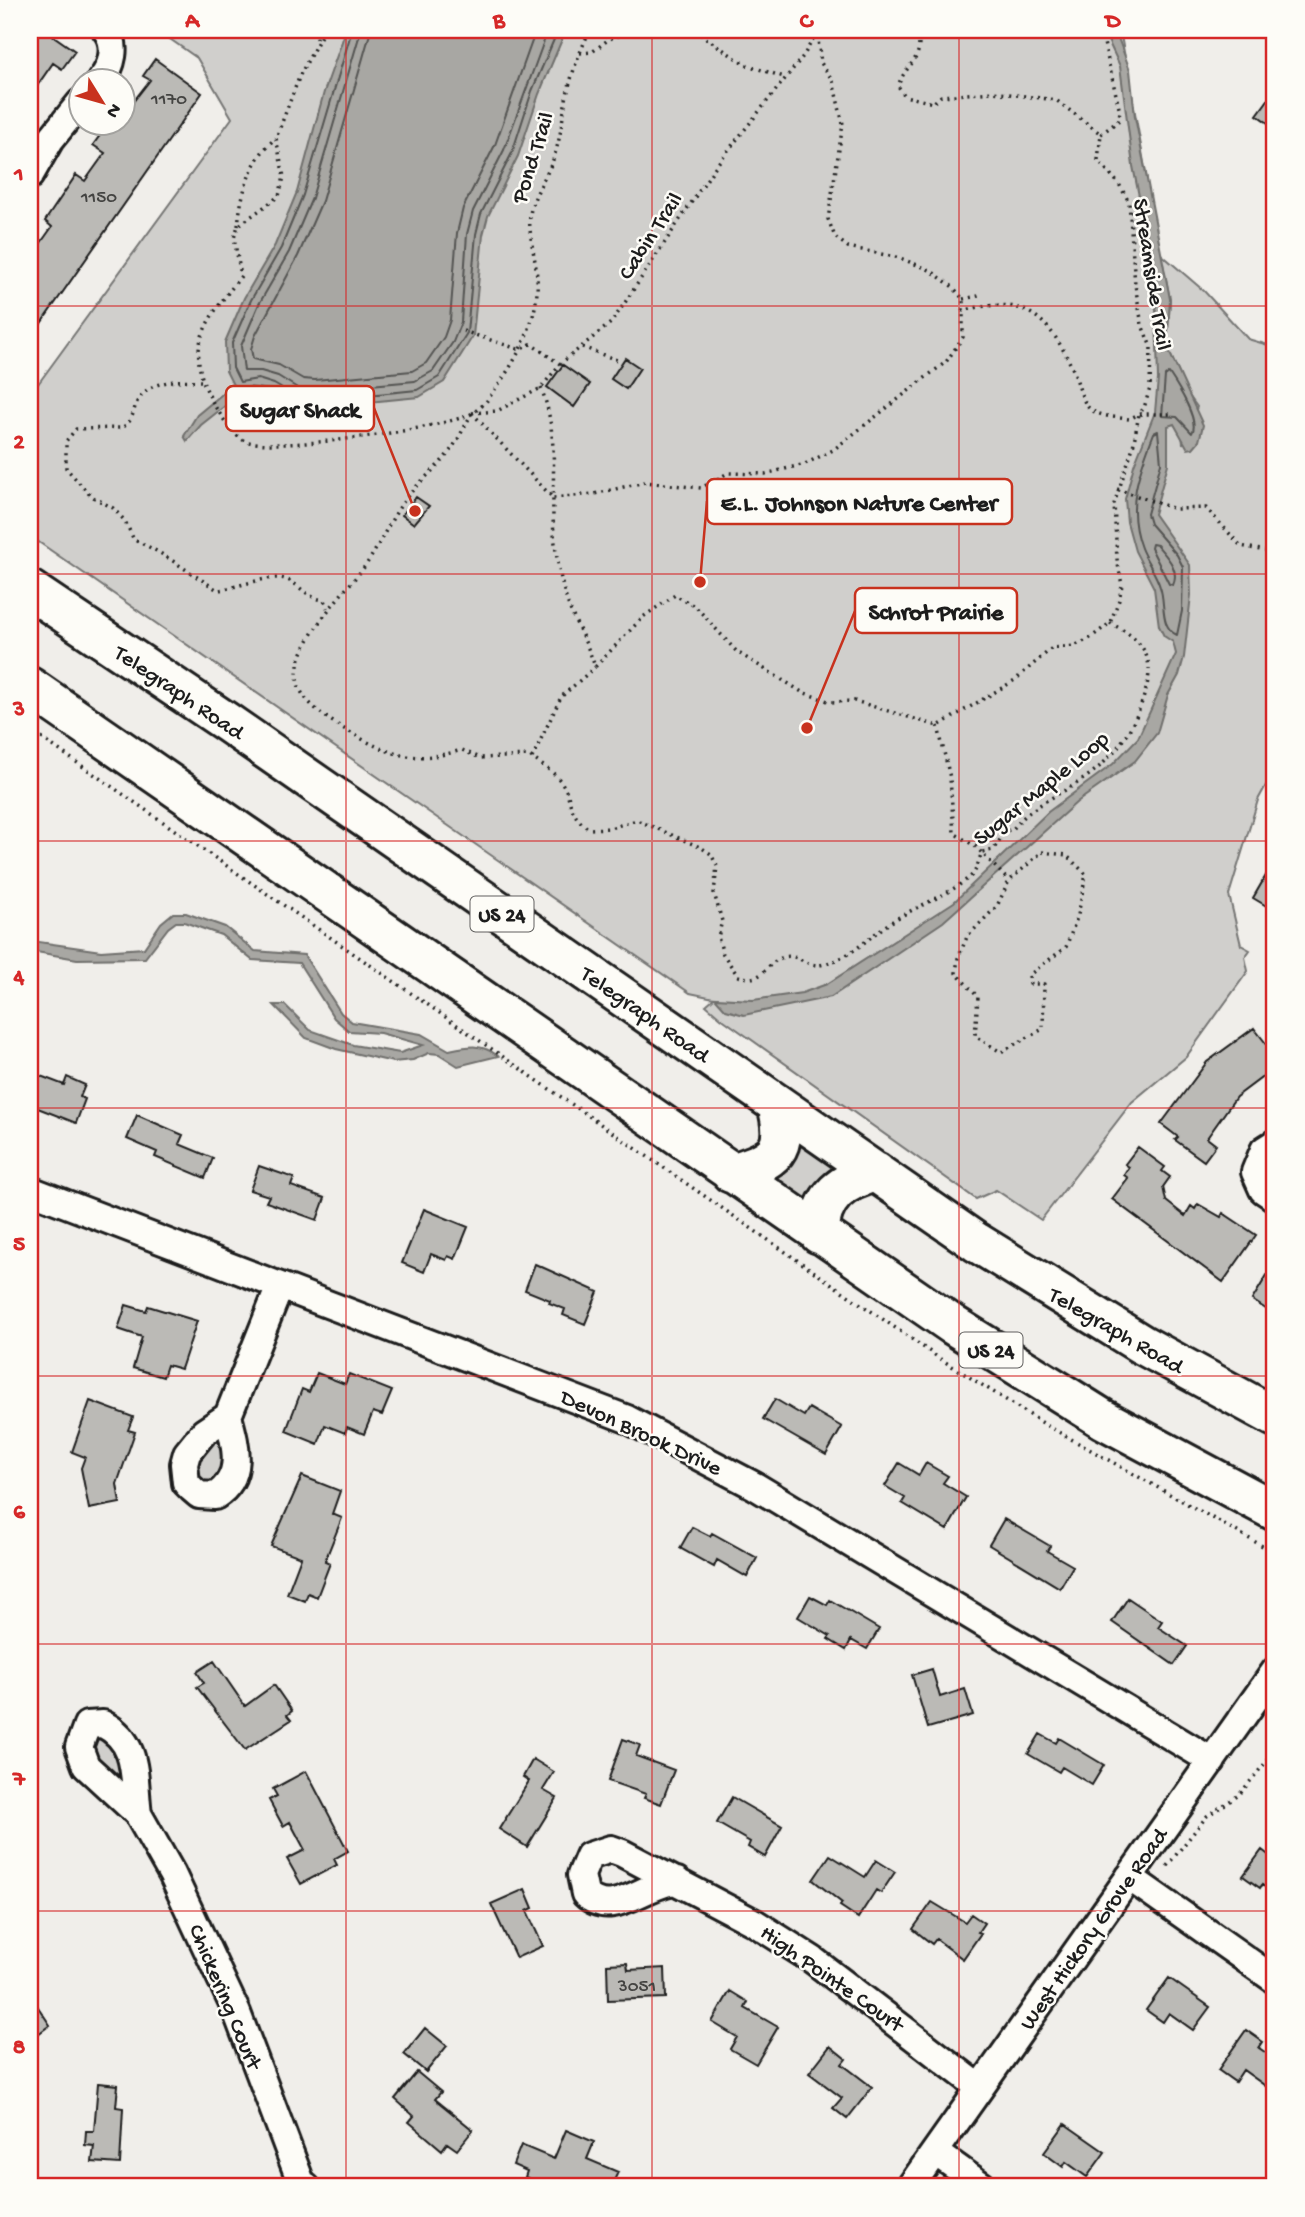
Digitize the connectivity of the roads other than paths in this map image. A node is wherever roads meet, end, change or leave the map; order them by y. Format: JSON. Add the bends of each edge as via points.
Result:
{"nodes":[{"id":1,"x":106,"y":30,"type":"edge"},
{"id":2,"x":109,"y":66,"type":"edge"},
{"id":3,"x":66,"y":120,"type":"edge"},
{"id":4,"x":30,"y":175,"type":"edge"},
{"id":5,"x":34,"y":598,"type":"edge"},
{"id":6,"x":30,"y":688,"type":"edge"},
{"id":7,"x":777,"y":1104,"type":"junction"},
{"id":8,"x":1275,"y":1143,"type":"edge"},
{"id":9,"x":731,"y":1172,"type":"junction"},
{"id":10,"x":876,"y":1172,"type":"junction"},
{"id":11,"x":30,"y":1191,"type":"edge"},
{"id":12,"x":1275,"y":1198,"type":"edge"},
{"id":13,"x":819,"y":1234,"type":"junction"},
{"id":14,"x":280,"y":1286,"type":"junction"},
{"id":15,"x":228,"y":1416,"type":"dead end"},
{"id":16,"x":1275,"y":1417,"type":"edge"},
{"id":17,"x":1275,"y":1511,"type":"edge"},
{"id":18,"x":1275,"y":1671,"type":"edge"},
{"id":19,"x":1212,"y":1761,"type":"junction"},
{"id":20,"x":138,"y":1814,"type":"dead end"},
{"id":21,"x":1129,"y":1877,"type":"junction"},
{"id":22,"x":677,"y":1881,"type":"dead end"},
{"id":23,"x":1275,"y":1980,"type":"edge"},
{"id":24,"x":979,"y":2087,"type":"junction"},
{"id":25,"x":935,"y":2152,"type":"junction"},
{"id":26,"x":303,"y":2186,"type":"edge"},
{"id":27,"x":910,"y":2187,"type":"edge"},
{"id":28,"x":984,"y":2187,"type":"edge"}],
"edges":[{"from":1,"to":2,"type":"street","via":[[113,49]]},
{"from":3,"to":4,"type":"street"},
{"from":5,"to":7,"type":"highway","name":"Telegraph Road","number":"US 24","via":[[228,723]]},
{"from":6,"to":9,"type":"highway","number":"US 24"},
{"from":7,"to":9,"type":"highway","via":[[784,1130],[774,1153],[756,1166]]},
{"from":7,"to":10,"type":"highway","name":"Telegraph Road","number":"US 24"},
{"from":8,"to":12,"type":"street","via":[[1264,1150],[1255,1172],[1263,1190]]},
{"from":9,"to":13,"type":"highway","number":"US 24"},
{"from":10,"to":13,"type":"highway","via":[[834,1191],[820,1218]]},
{"from":10,"to":16,"type":"highway","name":"Telegraph Road","number":"US 24","via":[[1049,1289]]},
{"from":11,"to":14,"type":"street","name":"Devon Brook Drive"},
{"from":13,"to":17,"type":"highway","number":"US 24","via":[[1038,1380]]},
{"from":14,"to":15,"type":"street"},
{"from":14,"to":19,"type":"street","name":"Devon Brook Drive","via":[[585,1401],[668,1440],[755,1486]]},
{"from":18,"to":19,"type":"street","name":"West Hickory Grove Road"},
{"from":19,"to":21,"type":"street","name":"West Hickory Grove Road"},
{"from":20,"to":26,"type":"street","name":"Chickering Court","via":[[208,1945]]},
{"from":21,"to":23,"type":"street"},
{"from":21,"to":24,"type":"street","name":"West Hickory Grove Road"},
{"from":22,"to":24,"type":"street","name":"High Pointe Court","via":[[823,1967]]},
{"from":24,"to":25,"type":"street","name":"West Hickory Grove Road"},
{"from":25,"to":27,"type":"street","name":"West Hickory Grove Road"},
{"from":25,"to":28,"type":"street"}]}
